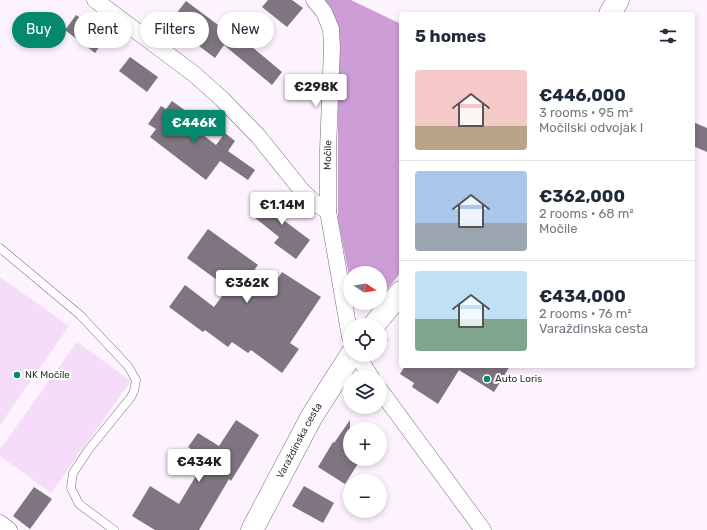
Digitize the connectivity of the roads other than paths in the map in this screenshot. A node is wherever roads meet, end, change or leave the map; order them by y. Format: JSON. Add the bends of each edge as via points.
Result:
{"nodes":[{"id":1,"x":95,"y":0,"type":"edge"},
{"id":2,"x":314,"y":0,"type":"edge"},
{"id":3,"x":618,"y":0,"type":"edge"},
{"id":4,"x":611,"y":12,"type":"edge"},
{"id":5,"x":328,"y":211,"type":"junction"},
{"id":6,"x":0,"y":248,"type":"edge"},
{"id":7,"x":399,"y":294,"type":"edge"},
{"id":8,"x":347,"y":318,"type":"edge"},
{"id":9,"x":380,"y":318,"type":"edge"},
{"id":10,"x":347,"y":362,"type":"edge"},
{"id":11,"x":387,"y":400,"type":"edge"},
{"id":12,"x":0,"y":523,"type":"edge"},
{"id":13,"x":9,"y":530,"type":"edge"},
{"id":14,"x":114,"y":530,"type":"edge"},
{"id":15,"x":252,"y":530,"type":"edge"},
{"id":16,"x":483,"y":530,"type":"edge"}],
"edges":[{"from":1,"to":5,"type":"street","via":[[194,74],[222,99],[258,136],[304,192]]},
{"from":2,"to":5,"type":"street","name":"Močile","via":[[324,12],[331,29],[332,42]]},
{"from":3,"to":4,"type":"main road"},
{"from":5,"to":8,"type":"street","name":"Močile"},
{"from":6,"to":14,"type":"lane","via":[[80,315],[128,366],[136,380],[131,397],[89,448],[73,473],[72,488],[80,504]]},
{"from":7,"to":9,"type":"main road"},
{"from":10,"to":15,"type":"main road","name":"Varaždinska cesta","via":[[312,416]]},
{"from":11,"to":16,"type":"street"},
{"from":12,"to":13,"type":"street"}]}
